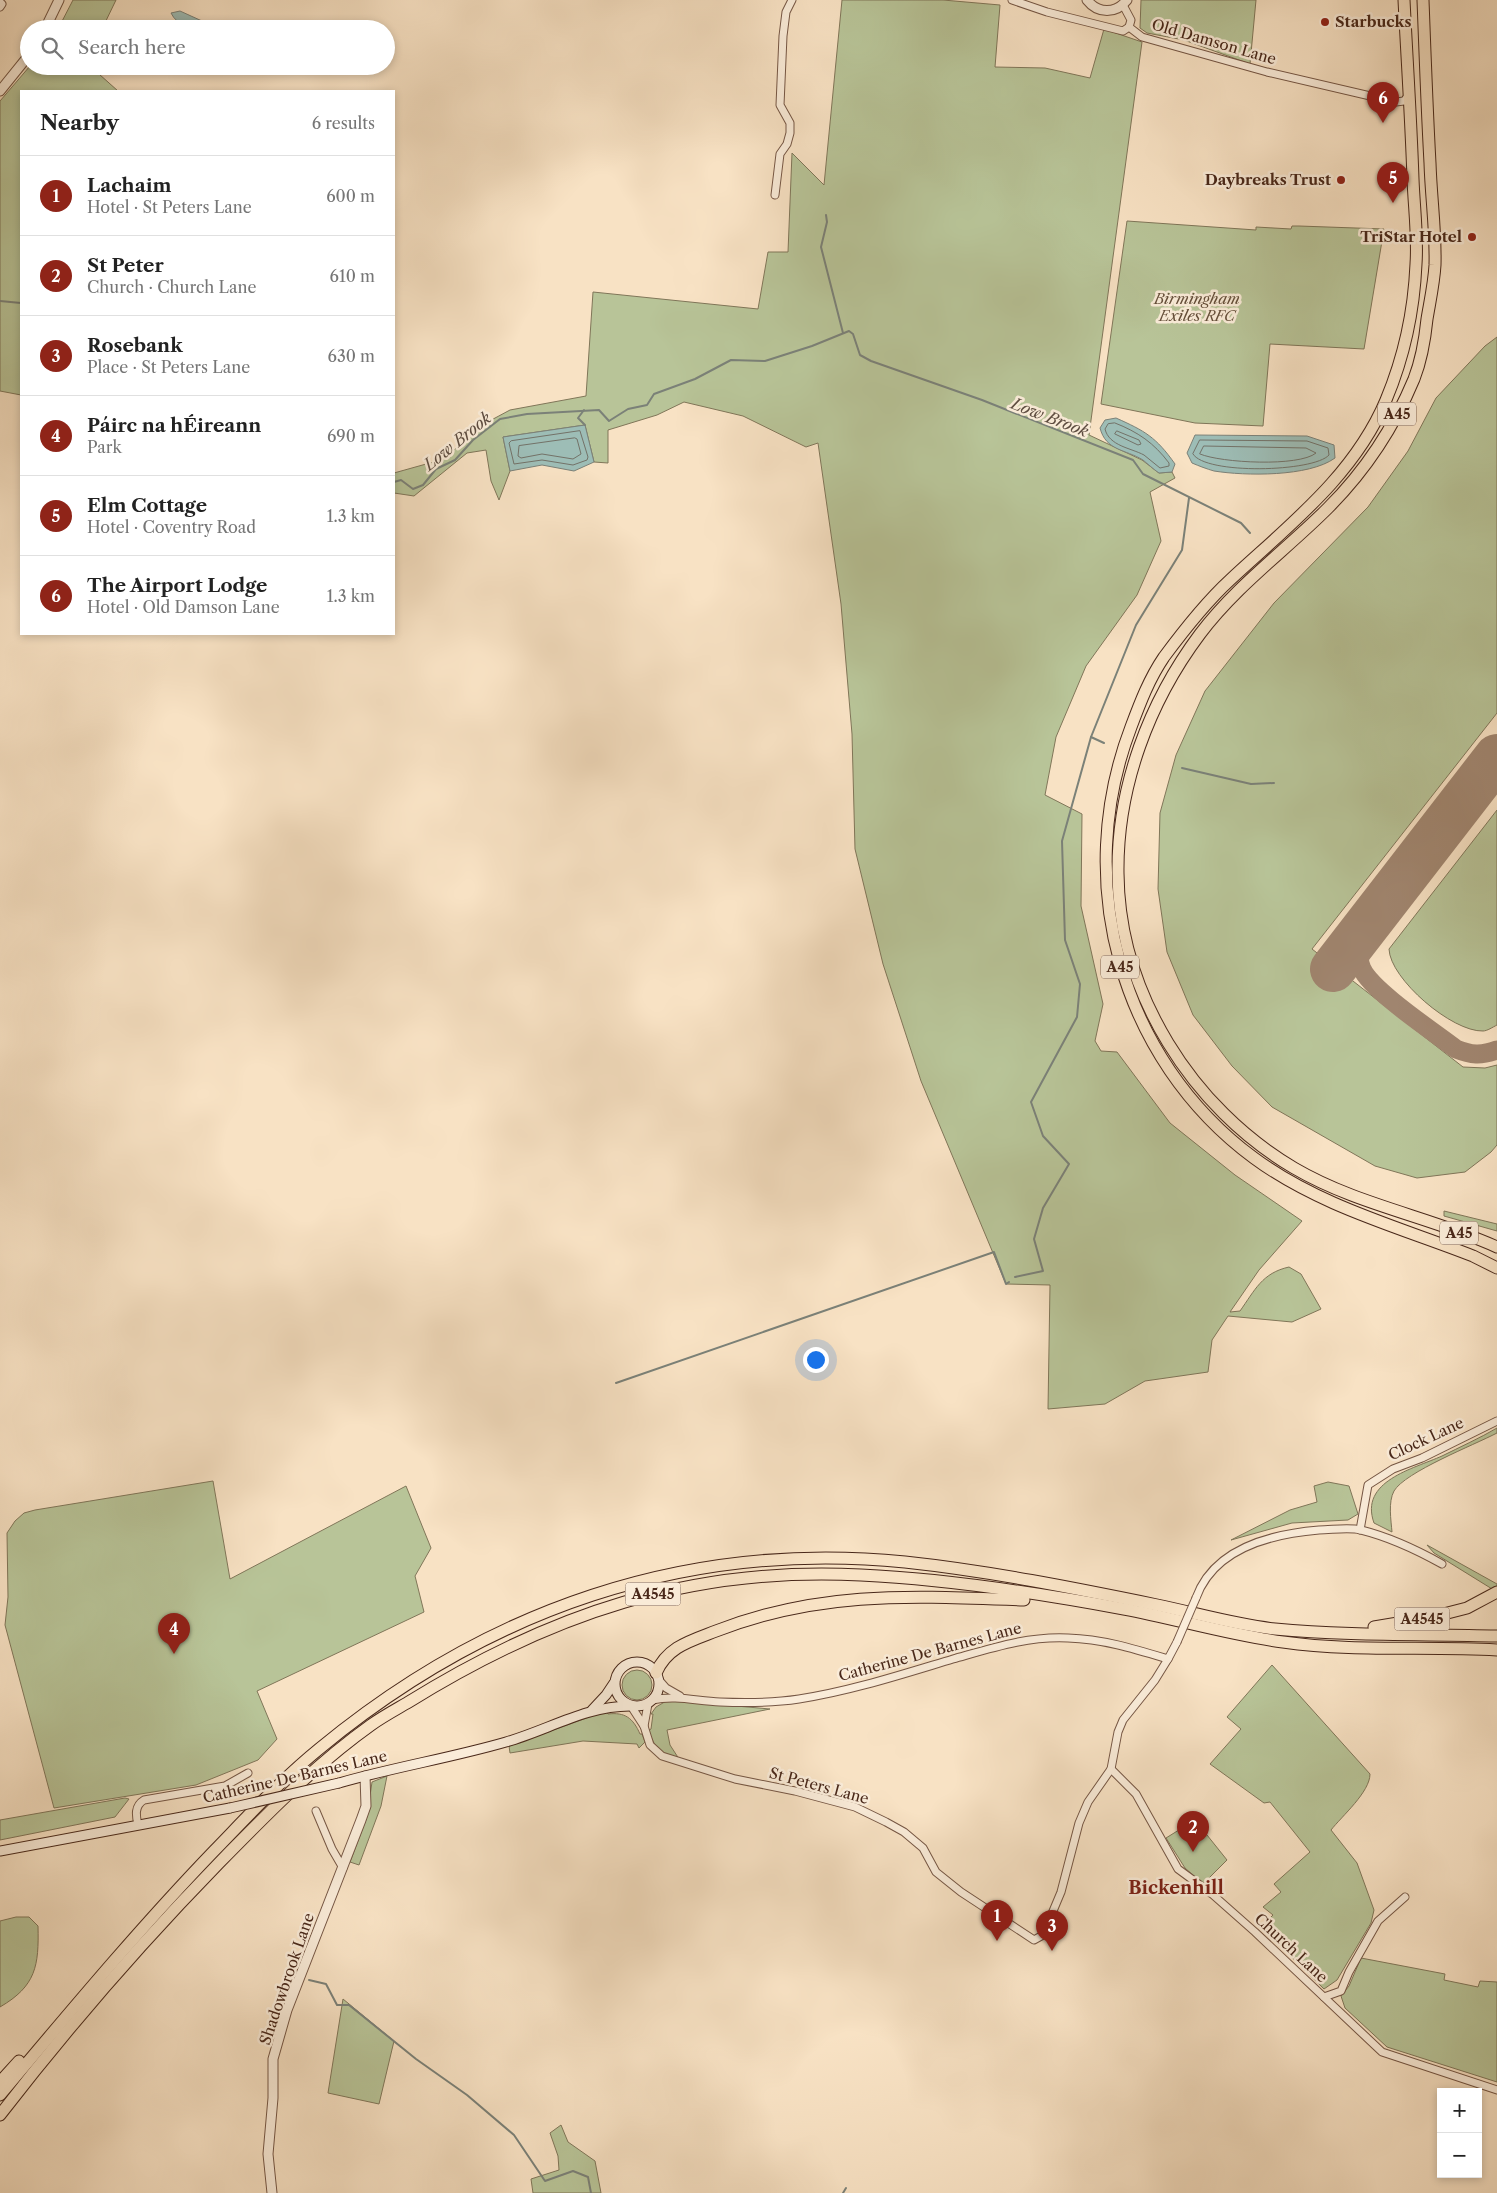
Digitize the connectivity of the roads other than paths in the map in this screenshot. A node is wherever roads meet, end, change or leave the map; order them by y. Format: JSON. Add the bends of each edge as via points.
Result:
{"nodes":[{"id":1,"x":59,"y":0,"type":"edge"},
{"id":2,"x":792,"y":0,"type":"edge"},
{"id":3,"x":1012,"y":0,"type":"edge"},
{"id":4,"x":1087,"y":0,"type":"edge"},
{"id":5,"x":1404,"y":0,"type":"edge"},
{"id":6,"x":1423,"y":0,"type":"edge"},
{"id":7,"x":1124,"y":2,"type":"edge"},
{"id":8,"x":49,"y":20,"type":"edge"},
{"id":9,"x":1129,"y":27,"type":"junction"},
{"id":10,"x":20,"y":66,"type":"edge"},
{"id":11,"x":0,"y":91,"type":"edge"},
{"id":12,"x":1410,"y":94,"type":"junction"},
{"id":13,"x":775,"y":195,"type":"dead end"},
{"id":14,"x":1420,"y":1219,"type":"junction"},
{"id":15,"x":1497,"y":1238,"type":"edge"},
{"id":16,"x":1497,"y":1247,"type":"edge"},
{"id":17,"x":1497,"y":1268,"type":"edge"},
{"id":18,"x":1497,"y":1420,"type":"edge"},
{"id":19,"x":1360,"y":1484,"type":"dead end"},
{"id":20,"x":1368,"y":1485,"type":"junction"},
{"id":21,"x":1360,"y":1530,"type":"junction"},
{"id":22,"x":1442,"y":1564,"type":"dead end"},
{"id":23,"x":1497,"y":1592,"type":"edge"},
{"id":24,"x":1081,"y":1602,"type":"junction"},
{"id":25,"x":1342,"y":1632,"type":"junction"},
{"id":26,"x":1497,"y":1636,"type":"edge"},
{"id":27,"x":1497,"y":1650,"type":"edge"},
{"id":28,"x":1168,"y":1659,"type":"junction"},
{"id":29,"x":657,"y":1676,"type":"junction"},
{"id":30,"x":614,"y":1683,"type":"junction"},
{"id":31,"x":682,"y":1698,"type":"junction"},
{"id":32,"x":650,"y":1702,"type":"junction"},
{"id":33,"x":631,"y":1706,"type":"junction"},
{"id":34,"x":591,"y":1710,"type":"junction"},
{"id":35,"x":644,"y":1726,"type":"junction"},
{"id":36,"x":1111,"y":1769,"type":"junction"},
{"id":37,"x":248,"y":1773,"type":"dead end"},
{"id":38,"x":365,"y":1776,"type":"junction"},
{"id":39,"x":316,"y":1811,"type":"dead end"},
{"id":40,"x":138,"y":1825,"type":"junction"},
{"id":41,"x":0,"y":1851,"type":"edge"},
{"id":42,"x":344,"y":1868,"type":"junction"},
{"id":43,"x":1404,"y":1896,"type":"dead end"},
{"id":44,"x":1324,"y":1997,"type":"junction"},
{"id":45,"x":78,"y":2001,"type":"junction"},
{"id":46,"x":0,"y":2082,"type":"edge"},
{"id":47,"x":1497,"y":2090,"type":"edge"},
{"id":48,"x":0,"y":2095,"type":"edge"},
{"id":49,"x":0,"y":2115,"type":"edge"},
{"id":50,"x":272,"y":2193,"type":"edge"}],
"edges":[{"from":1,"to":8,"type":"main road"},
{"from":2,"to":13,"type":"street","via":[[786,12],[783,36],[780,105],[790,123],[790,133],[780,154]]},
{"from":3,"to":9,"type":"street","name":"Old Damson Lane","via":[[1106,28],[1123,31]]},
{"from":4,"to":7,"type":"main road","via":[[1095,8],[1105,11],[1114,10]]},
{"from":5,"to":12,"type":"highway","number":"A45"},
{"from":6,"to":14,"type":"highway","number":"A45","via":[[1435,265],[1425,336],[1415,377],[1388,431],[1361,472],[1202,631],[1161,696],[1145,730],[1128,788],[1118,872],[1127,942],[1136,973],[1159,1027],[1187,1072],[1212,1103],[1267,1150],[1296,1169],[1338,1190]]},
{"from":7,"to":9,"type":"street"},
{"from":9,"to":12,"type":"street","name":"Old Damson Lane","via":[[1142,37],[1267,72],[1396,102],[1404,101]]},
{"from":10,"to":11,"type":"main road"},
{"from":12,"to":17,"type":"highway","number":"A45","via":[[1416,263],[1402,354],[1384,405],[1365,439],[1315,502],[1226,584],[1162,661],[1144,693],[1118,762],[1109,809],[1106,894],[1121,973],[1146,1030],[1177,1081],[1209,1118],[1257,1160],[1309,1192],[1474,1256]]},
{"from":14,"to":15,"type":"highway"},
{"from":14,"to":16,"type":"highway","number":"A45"},
{"from":18,"to":20,"type":"street","name":"Clock Lane","via":[[1422,1458],[1393,1468]]},
{"from":19,"to":20,"type":"street"},
{"from":20,"to":21,"type":"street"},
{"from":21,"to":22,"type":"street","via":[[1422,1552]]},
{"from":21,"to":28,"type":"street","bridge":true,"via":[[1300,1532],[1264,1540],[1227,1558],[1211,1572]]},
{"from":23,"to":25,"type":"highway","number":"A4545","via":[[1467,1608]]},
{"from":24,"to":27,"type":"highway","number":"A4545","via":[[1295,1644]]},
{"from":24,"to":29,"type":"highway","via":[[895,1596],[804,1605],[749,1619],[686,1643],[667,1654]]},
{"from":24,"to":49,"type":"highway","number":"A4545","via":[[886,1576],[770,1575],[705,1583],[621,1602],[545,1628],[494,1652],[374,1723],[267,1814],[75,2021]]},
{"from":25,"to":26,"type":"highway","number":"A4545"},
{"from":25,"to":45,"type":"highway","number":"A4545","via":[[1272,1629],[968,1570],[855,1558],[738,1562],[664,1574],[603,1590],[520,1621],[476,1642],[416,1678],[351,1724],[288,1776],[237,1827]]},
{"from":28,"to":31,"type":"street","name":"Catherine De Barnes Lane","via":[[1098,1641],[1030,1639],[815,1696],[748,1702]]},
{"from":28,"to":36,"type":"street","name":"St Peters Lane","via":[[1123,1720]]},
{"from":29,"to":30,"type":"main road","via":[[646,1664],[632,1662],[619,1670]]},
{"from":29,"to":31,"type":"street","via":[[671,1692]]},
{"from":29,"to":32,"type":"main road","via":[[658,1692]]},
{"from":30,"to":33,"type":"main road","via":[[619,1698]]},
{"from":30,"to":34,"type":"main road","name":"Catherine De Barnes Lane"},
{"from":31,"to":32,"type":"street","name":"Catherine De Barnes Lane"},
{"from":32,"to":33,"type":"main road"},
{"from":32,"to":35,"type":"street"},
{"from":33,"to":34,"type":"main road","name":"Catherine De Barnes Lane"},
{"from":33,"to":35,"type":"street","name":"St Peters Lane"},
{"from":34,"to":38,"type":"main road","name":"Catherine De Barnes Lane","via":[[506,1742]]},
{"from":35,"to":36,"type":"street","name":"St Peters Lane","via":[[654,1749],[670,1761],[855,1807],[886,1822],[923,1848],[936,1872],[961,1892],[1034,1940],[1043,1934],[1061,1892],[1079,1823],[1088,1802]]},
{"from":36,"to":44,"type":"street","name":"Church Lane","via":[[1136,1794],[1178,1869],[1212,1894]]},
{"from":37,"to":40,"type":"street","name":"Catherine De Barnes Lane","via":[[225,1786],[144,1800],[137,1810]]},
{"from":38,"to":40,"type":"main road","name":"Catherine De Barnes Lane","bridge":true,"via":[[230,1808]]},
{"from":38,"to":42,"type":"main road","name":"Shadowbrook Lane","via":[[366,1806]]},
{"from":39,"to":42,"type":"street"},
{"from":40,"to":41,"type":"main road","name":"Catherine De Barnes Lane"},
{"from":42,"to":50,"type":"main road","name":"Shadowbrook Lane","via":[[287,2010],[273,2058],[274,2098],[268,2154]]},
{"from":43,"to":44,"type":"street","via":[[1378,1921],[1341,1991]]},
{"from":44,"to":47,"type":"street","name":"Church Lane","via":[[1382,2052]]},
{"from":45,"to":46,"type":"highway"},
{"from":45,"to":48,"type":"highway","number":"A4545"}]}
